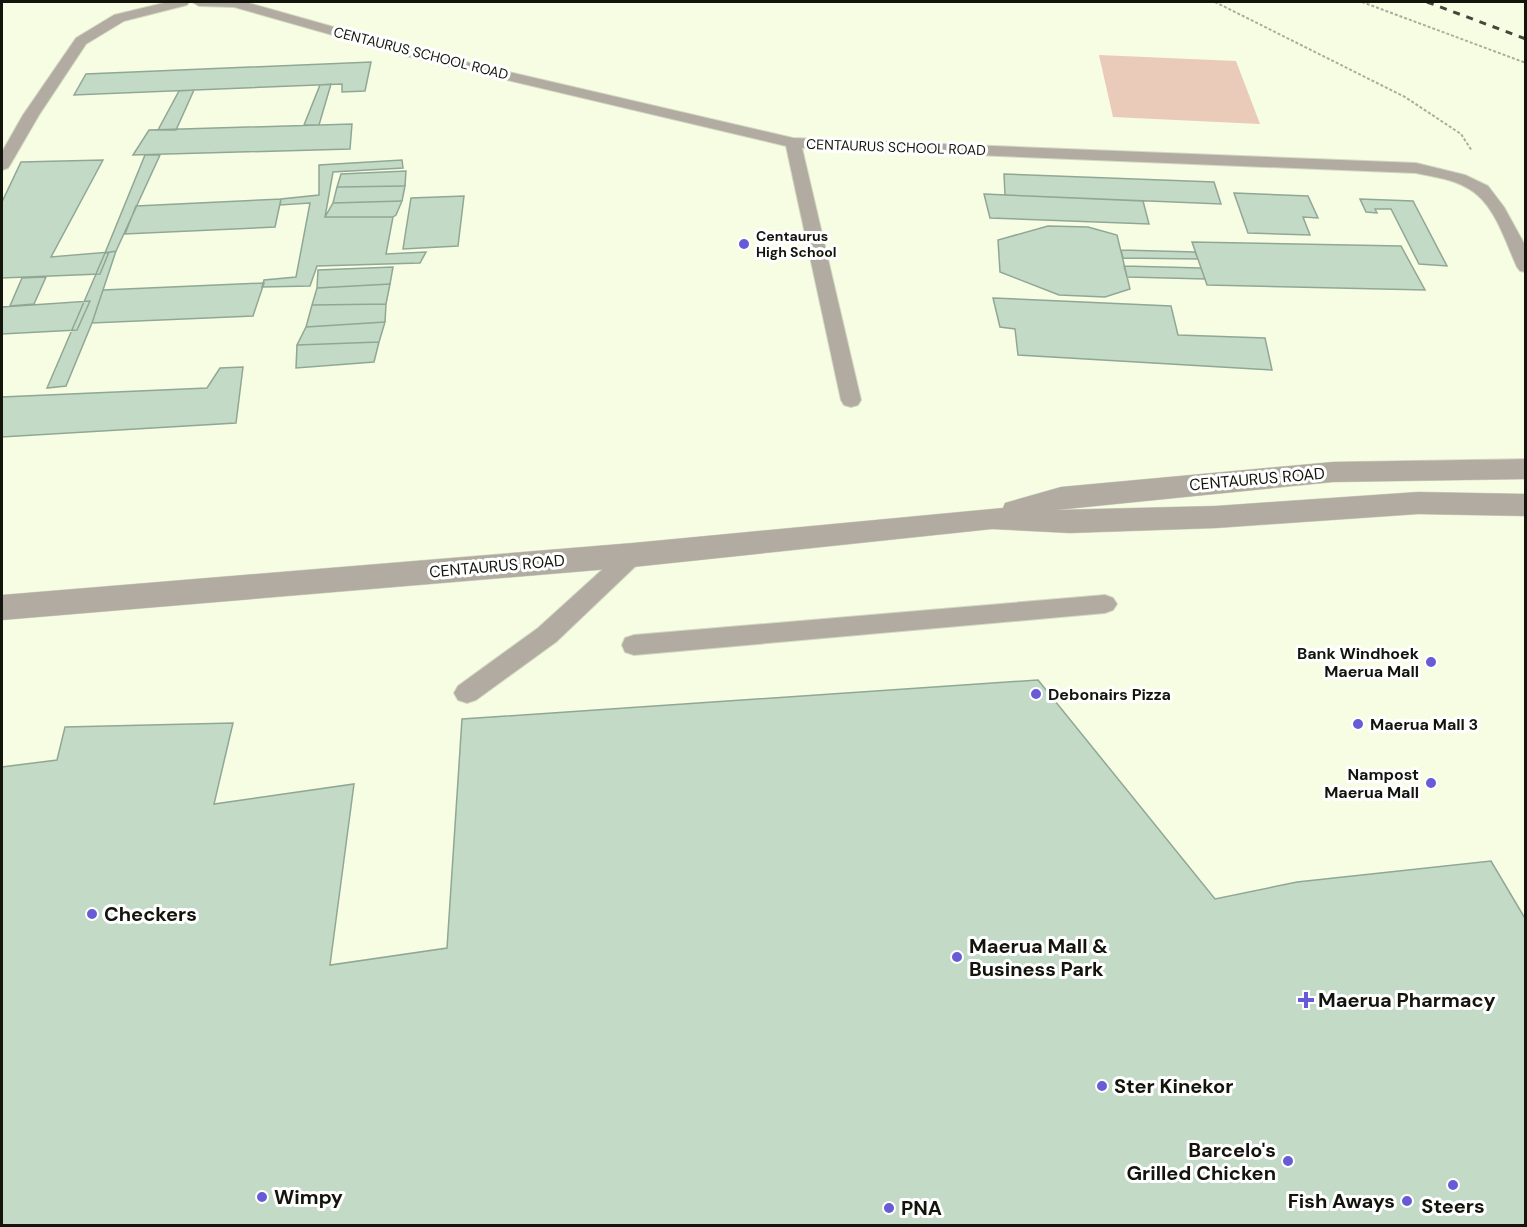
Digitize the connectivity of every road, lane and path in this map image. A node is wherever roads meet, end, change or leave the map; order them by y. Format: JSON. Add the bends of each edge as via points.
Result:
{"nodes":[{"id":1,"x":182,"y":2,"type":"edge"},
{"id":2,"x":199,"y":2,"type":"edge"},
{"id":3,"x":1215,"y":2,"type":"edge"},
{"id":4,"x":1362,"y":2,"type":"edge"},
{"id":5,"x":235,"y":3,"type":"edge"},
{"id":6,"x":1526,"y":63,"type":"edge"},
{"id":7,"x":793,"y":143,"type":"junction"},
{"id":8,"x":2,"y":165,"type":"edge"},
{"id":9,"x":1481,"y":189,"type":"junction"},
{"id":10,"x":1504,"y":222,"type":"junction"},
{"id":11,"x":1526,"y":223,"type":"edge"},
{"id":12,"x":1526,"y":267,"type":"edge"},
{"id":13,"x":851,"y":400,"type":"dead end"},
{"id":14,"x":1526,"y":469,"type":"edge"},
{"id":15,"x":1526,"y":505,"type":"edge"},
{"id":16,"x":992,"y":518,"type":"junction"},
{"id":17,"x":633,"y":555,"type":"junction"},
{"id":18,"x":1105,"y":604,"type":"dead end"},
{"id":19,"x":2,"y":608,"type":"edge"},
{"id":20,"x":634,"y":645,"type":"dead end"},
{"id":21,"x":467,"y":693,"type":"dead end"}],
"edges":[{"from":1,"to":8,"type":"lane","via":[[119,18],[81,41]]},
{"from":2,"to":5,"type":"lane","name":"CENTAURUS SCHOOL ROAD"},
{"from":3,"to":9,"type":"path","via":[[1406,97],[1461,134],[1479,162]]},
{"from":4,"to":6,"type":"path"},
{"from":5,"to":7,"type":"lane","name":"CENTAURUS SCHOOL ROAD","via":[[415,54]]},
{"from":7,"to":9,"type":"lane","name":"CENTAURUS SCHOOL ROAD","via":[[1416,168],[1451,176]]},
{"from":7,"to":13,"type":"lane"},
{"from":9,"to":10,"type":"lane","name":"CENTAURUS SCHOOL ROAD"},
{"from":10,"to":11,"type":"lane"},
{"from":10,"to":12,"type":"lane","name":"CENTAURUS SCHOOL ROAD"},
{"from":14,"to":16,"type":"street","name":"CENTAURUS ROAD","via":[[1333,472],[1205,483],[1061,498]]},
{"from":15,"to":16,"type":"street","name":"CENTAURUS ROAD","via":[[1418,503],[1070,522]]},
{"from":16,"to":17,"type":"street","name":"CENTAURUS ROAD"},
{"from":17,"to":19,"type":"street","name":"CENTAURUS ROAD"},
{"from":17,"to":21,"type":"lane","via":[[547,635]]},
{"from":18,"to":20,"type":"lane"}]}
